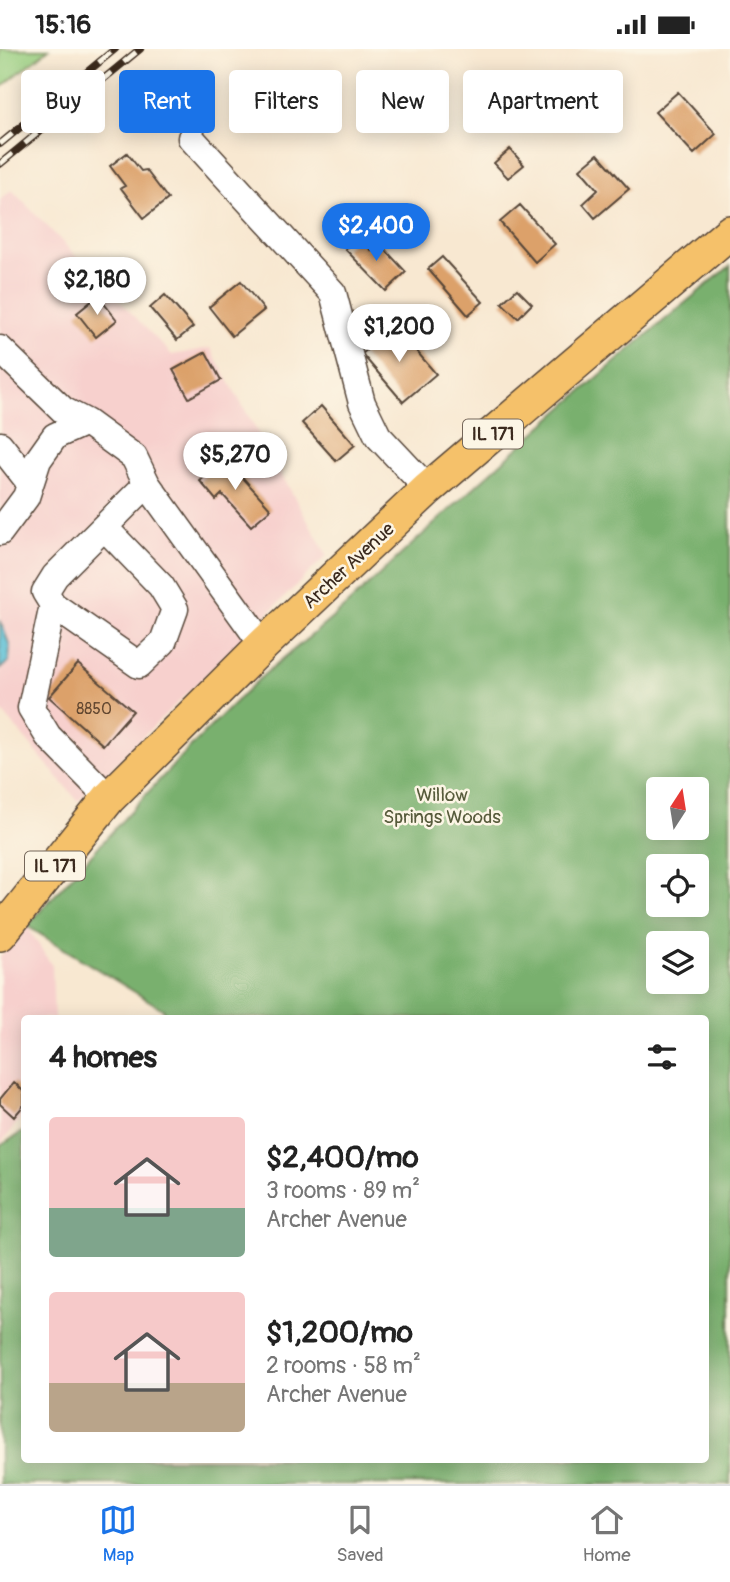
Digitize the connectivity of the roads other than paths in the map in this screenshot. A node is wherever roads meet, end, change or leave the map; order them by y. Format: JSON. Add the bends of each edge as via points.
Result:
{"nodes":[{"id":1,"x":191,"y":138,"type":"dead end"},
{"id":2,"x":730,"y":232,"type":"edge"},
{"id":3,"x":0,"y":349,"type":"edge"},
{"id":4,"x":86,"y":422,"type":"junction"},
{"id":5,"x":0,"y":445,"type":"edge"},
{"id":6,"x":30,"y":483,"type":"junction"},
{"id":7,"x":147,"y":484,"type":"junction"},
{"id":8,"x":428,"y":489,"type":"junction"},
{"id":9,"x":104,"y":527,"type":"junction"},
{"id":10,"x":0,"y":532,"type":"edge"},
{"id":11,"x":53,"y":605,"type":"junction"},
{"id":12,"x":263,"y":645,"type":"junction"},
{"id":13,"x":109,"y":799,"type":"junction"},
{"id":14,"x":0,"y":934,"type":"edge"}],
"edges":[{"from":1,"to":8,"type":"lane","via":[[333,293],[362,403],[378,436]]},
{"from":2,"to":8,"type":"main road","name":"Archer Avenue","number":"IL 171"},
{"from":3,"to":4,"type":"lane","via":[[63,409]]},
{"from":4,"to":6,"type":"lane","via":[[55,436],[38,460]]},
{"from":4,"to":7,"type":"lane","via":[[134,457]]},
{"from":5,"to":6,"type":"lane"},
{"from":6,"to":10,"type":"lane","via":[[26,497]]},
{"from":7,"to":9,"type":"lane"},
{"from":7,"to":12,"type":"lane"},
{"from":8,"to":12,"type":"main road","name":"Archer Avenue","number":"IL 171"},
{"from":9,"to":11,"type":"lane","via":[[55,576],[45,592]]},
{"from":9,"to":11,"type":"lane","via":[[161,586],[175,609],[163,642],[139,665]]},
{"from":11,"to":13,"type":"lane","via":[[31,708],[48,736]]},
{"from":12,"to":13,"type":"main road","name":"Archer Avenue","number":"IL 171"},
{"from":13,"to":14,"type":"main road","name":"Archer Avenue","number":"IL 171"}]}
